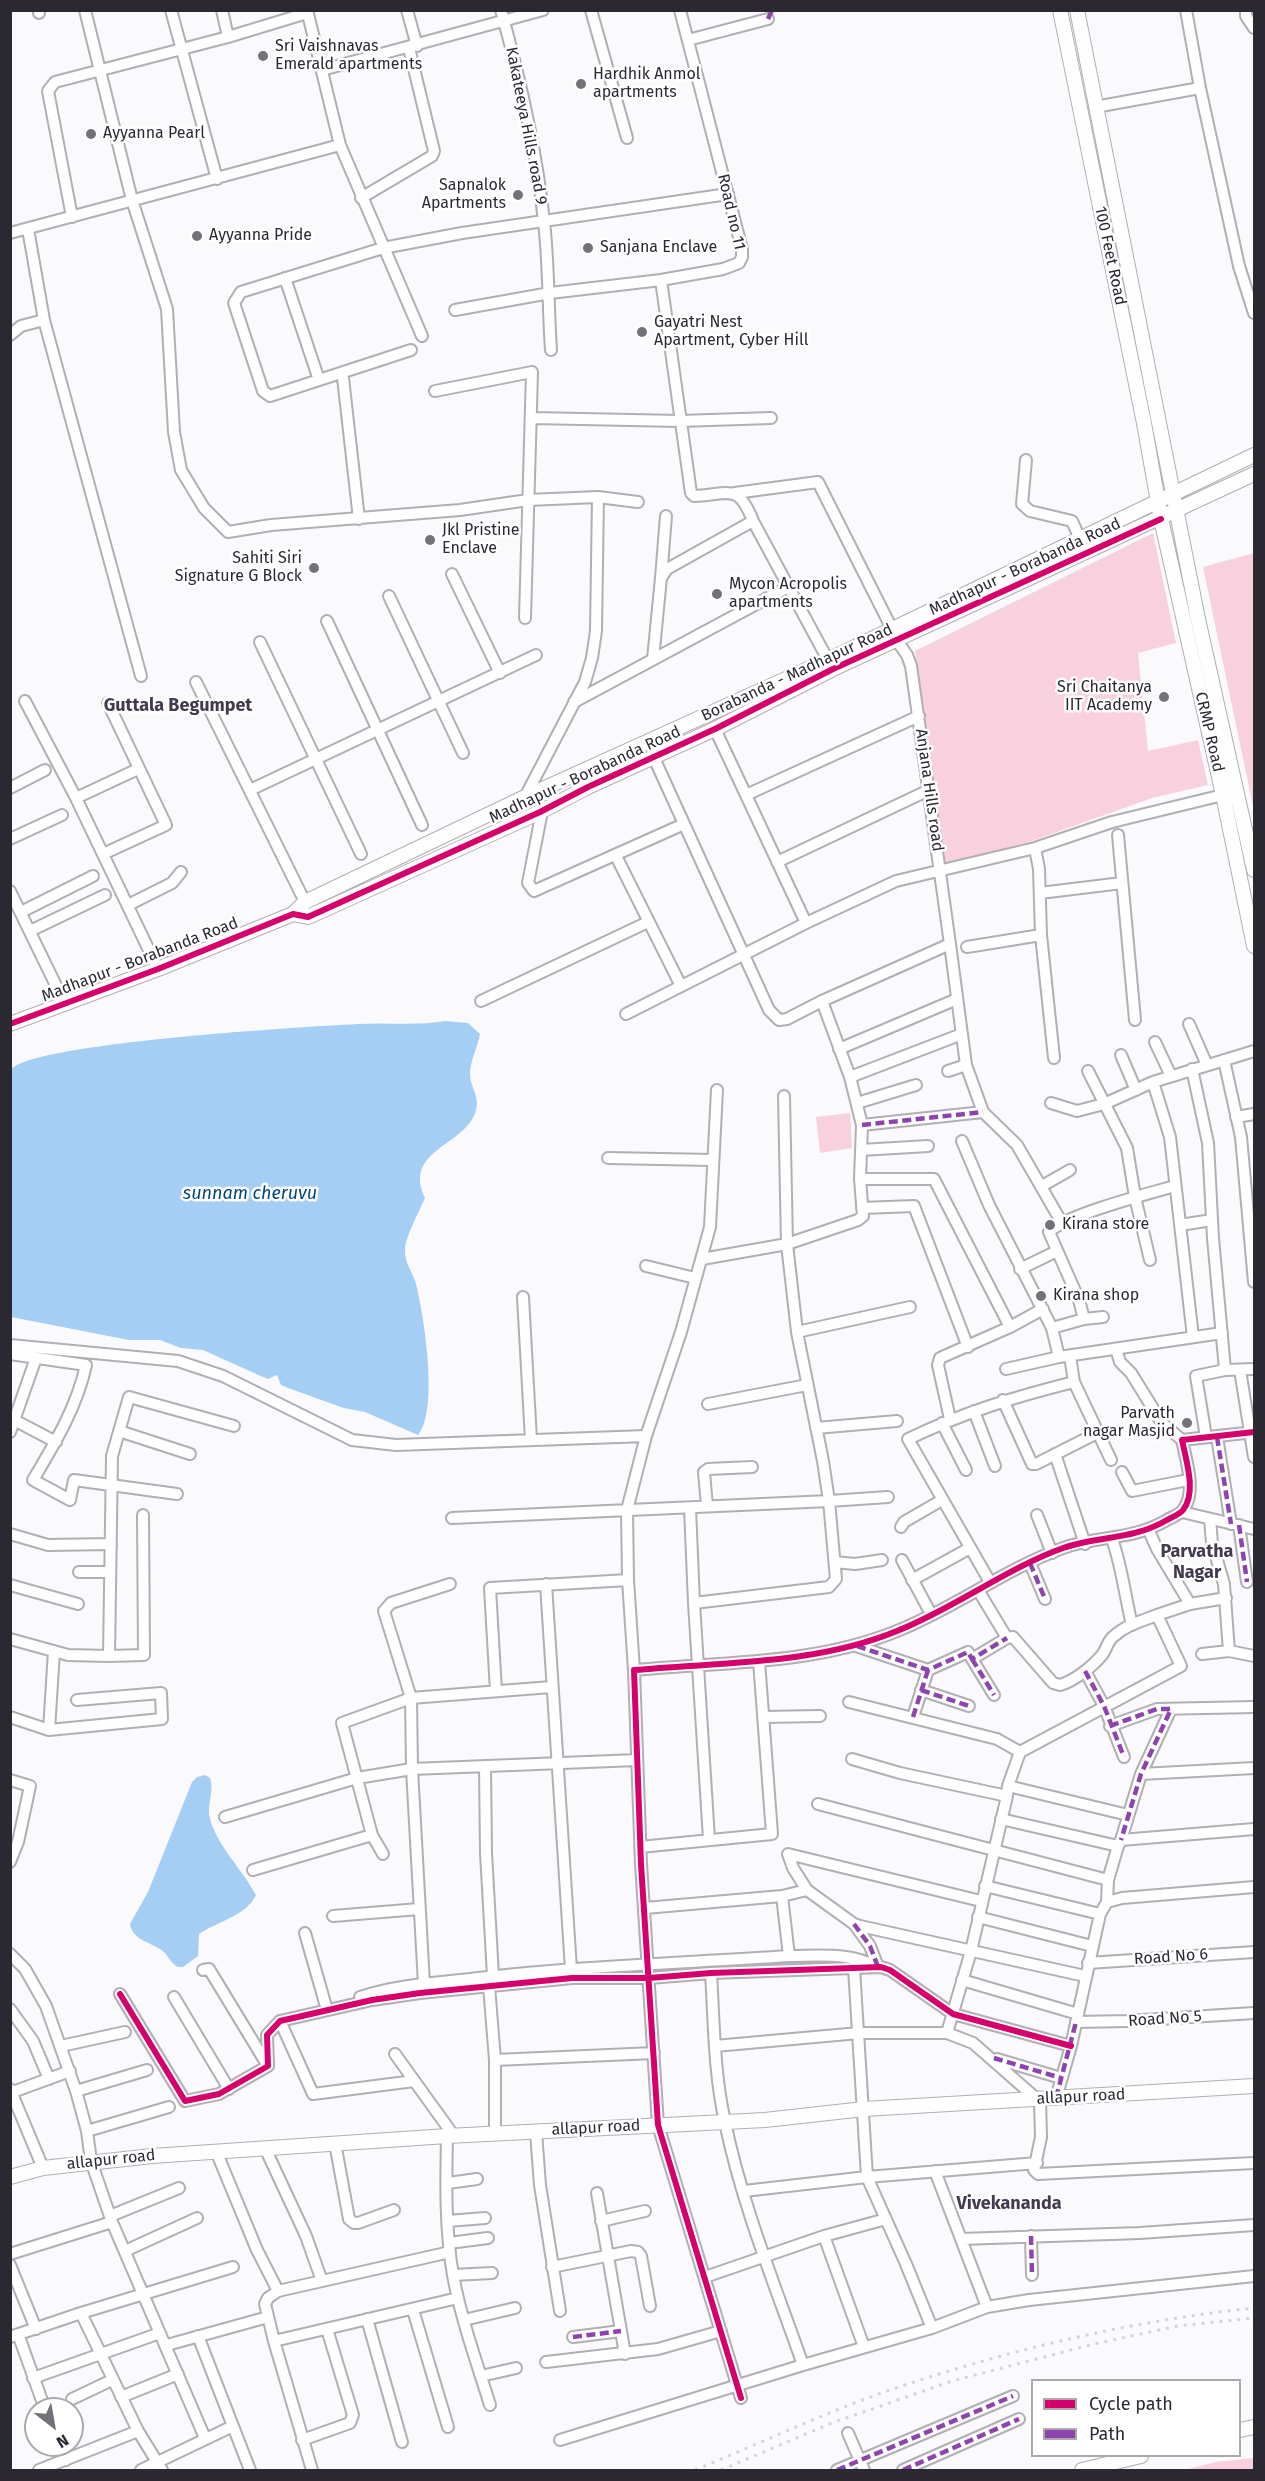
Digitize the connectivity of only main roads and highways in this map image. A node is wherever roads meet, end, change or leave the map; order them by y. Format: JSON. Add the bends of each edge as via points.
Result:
{"nodes":[{"id":1,"x":1060,"y":10,"type":"edge"},
{"id":2,"x":1077,"y":10,"type":"edge"},
{"id":3,"x":1254,"y":455,"type":"edge"},
{"id":4,"x":1254,"y":474,"type":"edge"},
{"id":5,"x":1174,"y":495,"type":"junction"},
{"id":6,"x":1158,"y":502,"type":"junction"},
{"id":7,"x":1176,"y":511,"type":"junction"},
{"id":8,"x":1161,"y":519,"type":"junction"},
{"id":9,"x":895,"y":635,"type":"junction"},
{"id":10,"x":1254,"y":870,"type":"edge"},
{"id":11,"x":293,"y":914,"type":"junction"},
{"id":12,"x":1254,"y":946,"type":"edge"},
{"id":13,"x":10,"y":1024,"type":"edge"},
{"id":14,"x":1254,"y":2086,"type":"edge"},
{"id":15,"x":10,"y":2177,"type":"edge"},
{"id":16,"x":1137,"y":2457,"type":"edge"},
{"id":17,"x":1082,"y":2470,"type":"edge"}],
"edges":[{"from":1,"to":6,"type":"main road","name":"100 Feet Road"},
{"from":2,"to":5,"type":"main road","name":"100 Feet Road"},
{"from":3,"to":5,"type":"main road"},
{"from":4,"to":7,"type":"main road"},
{"from":5,"to":6,"type":"main road"},
{"from":5,"to":7,"type":"main road","name":"100 Feet Road"},
{"from":6,"to":8,"type":"main road","name":"100 Feet Road"},
{"from":6,"to":9,"type":"main road","name":"Borabanda - Madhapur Road"},
{"from":7,"to":8,"type":"main road"},
{"from":7,"to":10,"type":"main road","name":"CRMP Road"},
{"from":8,"to":9,"type":"main road","name":"Madhapur - Borabanda Road"},
{"from":8,"to":12,"type":"main road","name":"CRMP Road"},
{"from":9,"to":11,"type":"main road","name":"Borabanda - Madhapur Road","via":[[828,660],[525,797],[305,902]]},
{"from":9,"to":11,"type":"main road","name":"Madhapur - Borabanda Road","via":[[715,729],[542,811],[308,917]]},
{"from":11,"to":13,"type":"main road","name":"Madhapur - Borabanda Road"},
{"from":14,"to":15,"type":"main road","name":"allapur road","via":[[864,2109],[765,2120],[216,2151],[92,2161]]},
{"from":16,"to":17,"type":"main road"}]}
